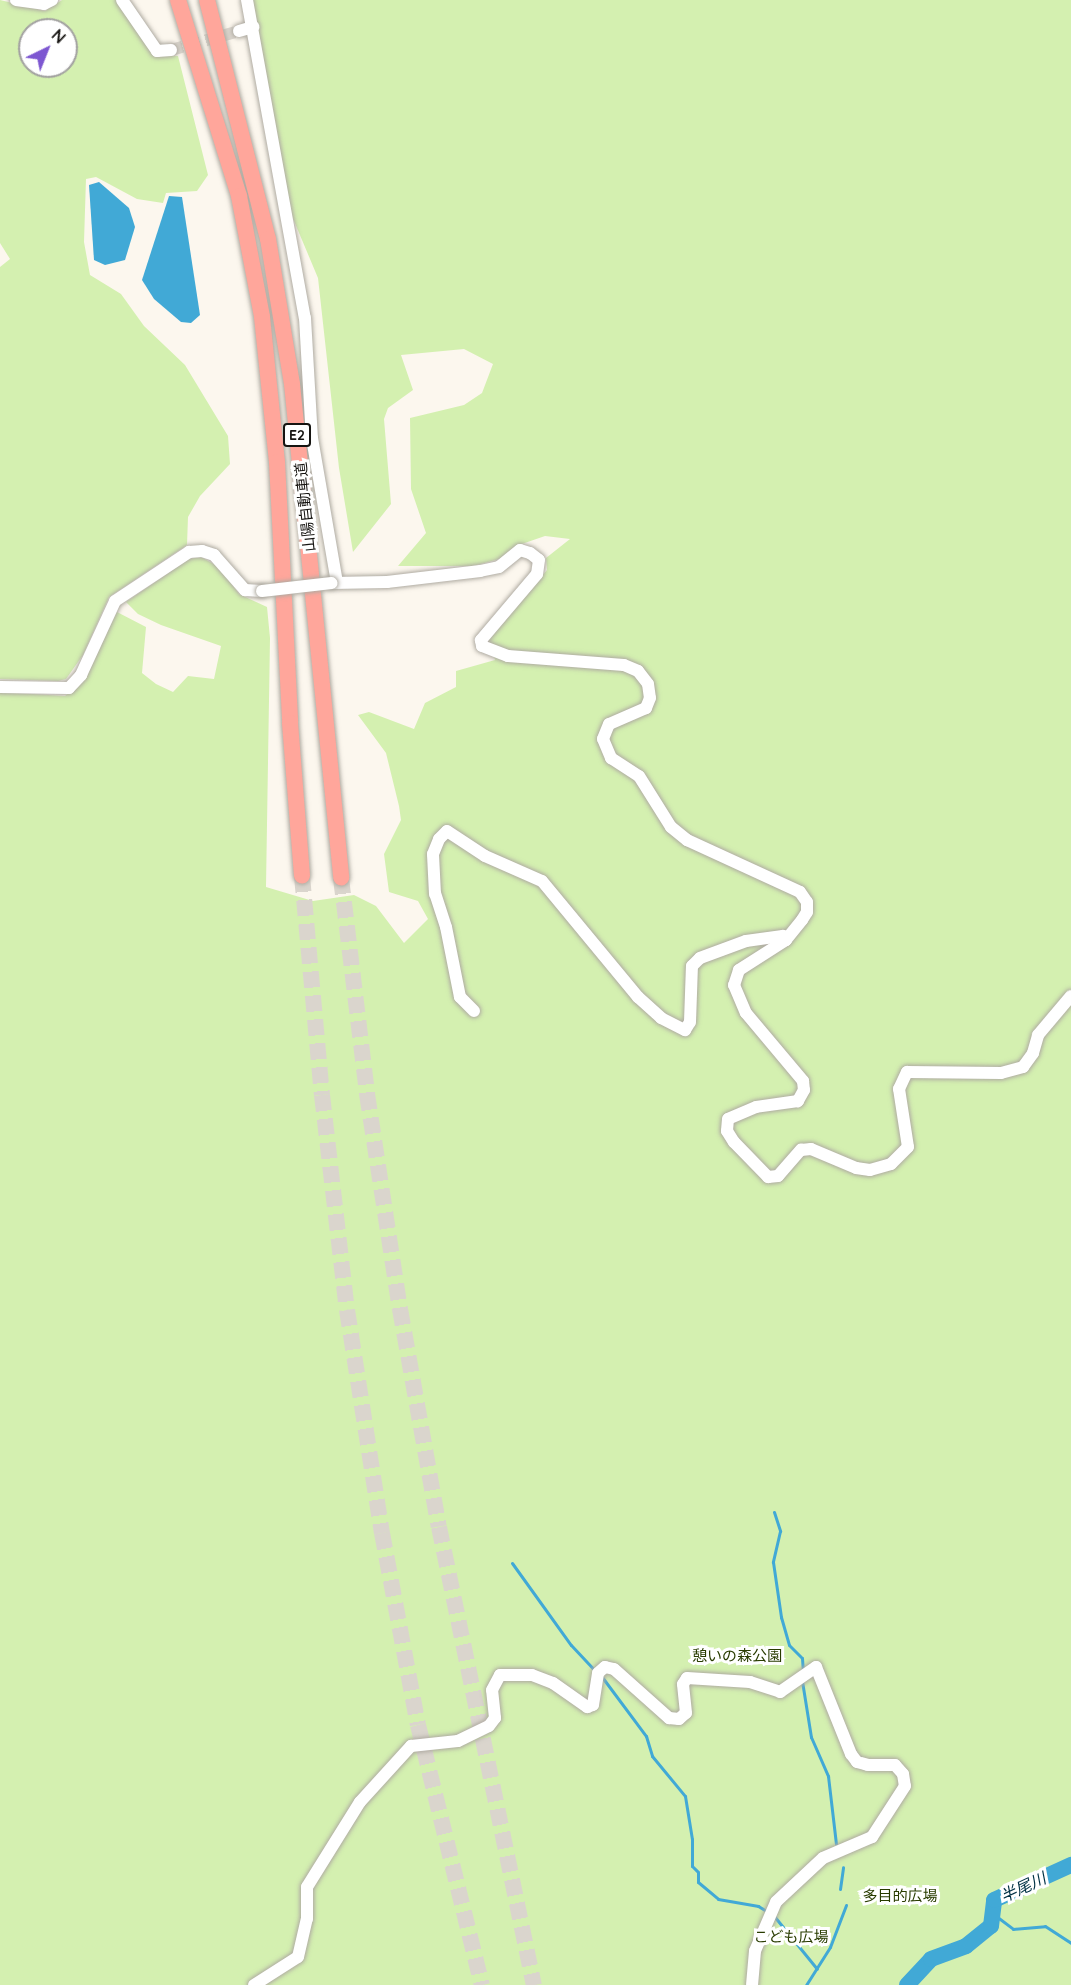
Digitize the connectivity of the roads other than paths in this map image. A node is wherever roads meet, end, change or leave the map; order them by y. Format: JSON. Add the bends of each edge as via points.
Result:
{"nodes":[{"id":1,"x":16,"y":0,"type":"edge"},
{"id":2,"x":52,"y":0,"type":"edge"},
{"id":3,"x":122,"y":0,"type":"edge"},
{"id":4,"x":178,"y":0,"type":"edge"},
{"id":5,"x":207,"y":0,"type":"edge"},
{"id":6,"x":247,"y":0,"type":"edge"},
{"id":7,"x":253,"y":27,"type":"junction"},
{"id":8,"x":239,"y":31,"type":"tunnel mouth"},
{"id":9,"x":171,"y":50,"type":"tunnel mouth"},
{"id":10,"x":335,"y":583,"type":"junction"},
{"id":11,"x":0,"y":687,"type":"edge"},
{"id":12,"x":302,"y":876,"type":"tunnel mouth"},
{"id":13,"x":341,"y":878,"type":"tunnel mouth"},
{"id":14,"x":786,"y":940,"type":"junction"},
{"id":15,"x":1071,"y":996,"type":"edge"},
{"id":16,"x":474,"y":1011,"type":"dead end"},
{"id":17,"x":254,"y":1985,"type":"edge"},
{"id":18,"x":752,"y":1985,"type":"edge"}],
"edges":[{"from":1,"to":2,"type":"street","via":[[44,4]]},
{"from":3,"to":9,"type":"street","via":[[157,51]]},
{"from":4,"to":12,"type":"highway","name":"山陽自動車道","number":"E2","via":[[236,185],[262,317],[277,462],[288,699]]},
{"from":5,"to":13,"type":"highway","name":"山陽自動車道","number":"E2","via":[[263,218],[292,384]]},
{"from":6,"to":7,"type":"street"},
{"from":7,"to":8,"type":"street"},
{"from":7,"to":10,"type":"street","via":[[305,318],[312,438]]},
{"from":10,"to":11,"type":"street","bridge":true,"via":[[245,590],[214,555],[202,550],[189,552],[115,601],[81,675],[69,688]]},
{"from":10,"to":14,"type":"street","via":[[387,582],[480,571],[499,567],[520,550],[539,560],[533,579],[481,640],[482,646],[508,656],[624,665],[638,671],[648,684],[650,698],[646,708],[609,724],[603,740],[611,758],[639,776],[671,827],[687,840],[800,891],[807,912]]},
{"from":14,"to":15,"type":"street","via":[[739,970],[734,985],[746,1013],[803,1081],[804,1090],[798,1101],[756,1107],[728,1119],[727,1131],[734,1142],[768,1177],[778,1176],[801,1150],[811,1149],[863,1169],[891,1164],[908,1147],[899,1089],[907,1072],[1001,1073],[1023,1067],[1033,1053],[1038,1035]]},
{"from":14,"to":16,"type":"street","via":[[783,936],[746,941],[700,958],[692,966],[690,1022],[685,1030],[661,1018],[638,997],[542,880],[485,856],[447,831],[433,854],[435,894],[460,997]]},
{"from":17,"to":18,"type":"street","via":[[298,1957],[307,1919],[307,1887],[360,1802],[411,1746],[458,1740],[489,1726],[495,1718],[492,1690],[500,1675],[532,1676],[553,1683],[588,1707],[593,1705],[598,1673],[605,1667],[614,1668],[669,1718],[679,1719],[686,1713],[683,1684],[687,1678],[750,1682],[780,1692],[816,1667],[851,1754],[868,1765],[895,1765],[903,1774],[905,1786],[872,1837],[823,1858],[773,1908],[755,1951]]}]}
